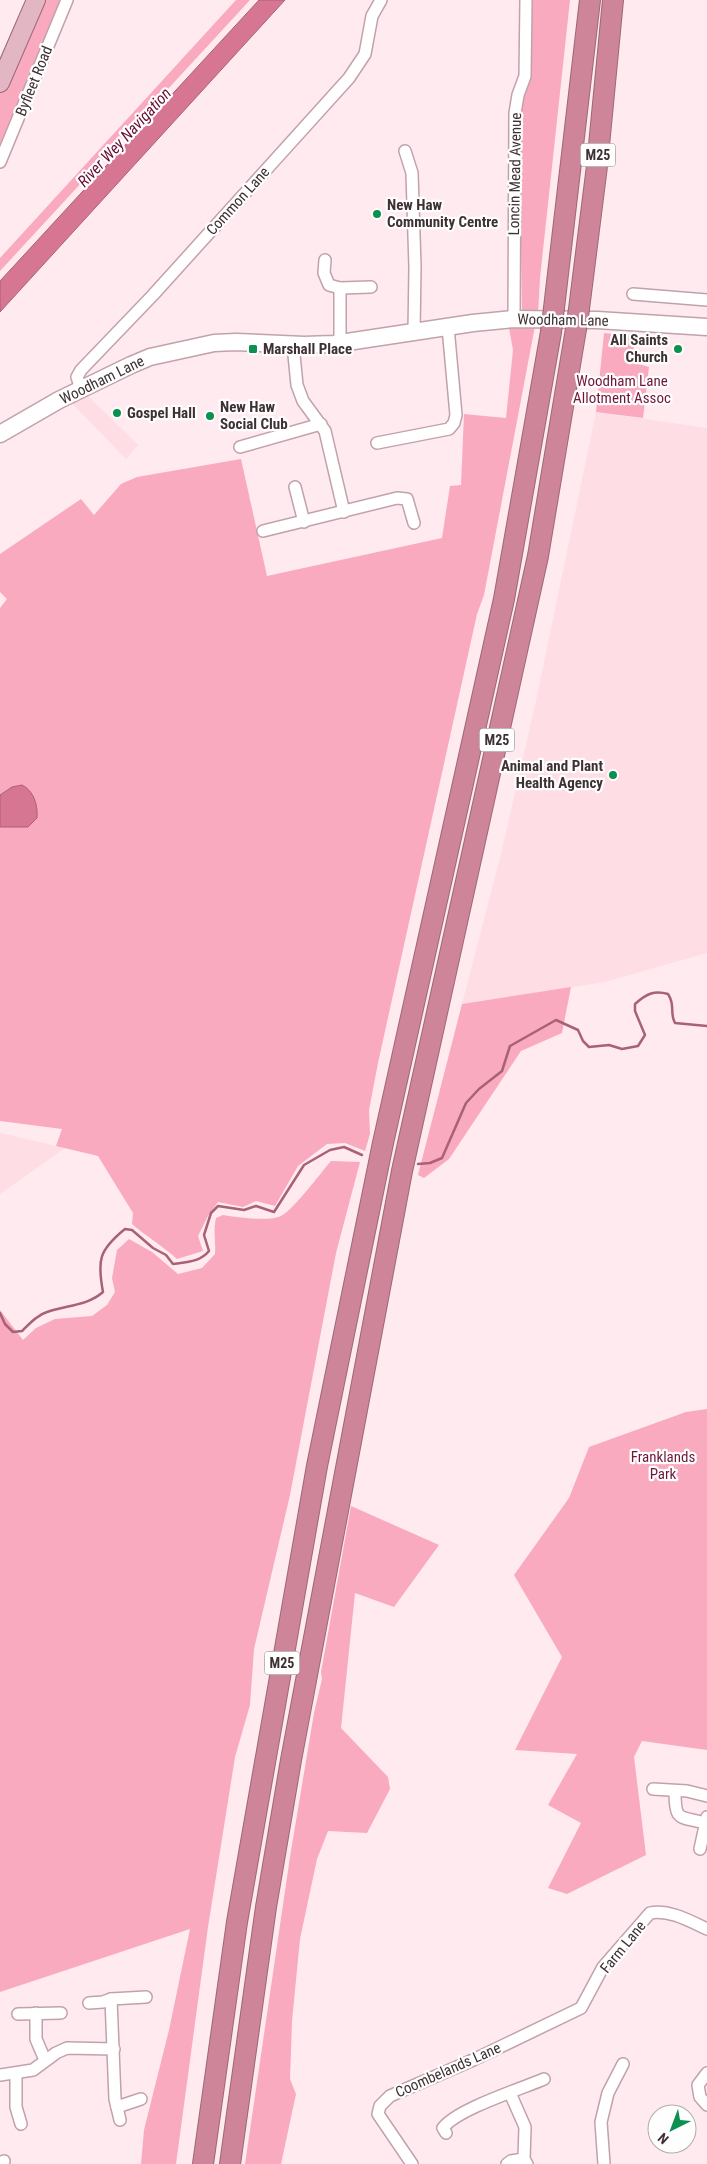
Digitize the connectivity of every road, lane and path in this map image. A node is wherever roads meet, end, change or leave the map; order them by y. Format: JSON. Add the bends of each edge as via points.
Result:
{"nodes":[{"id":1,"x":36,"y":0,"type":"edge"},
{"id":2,"x":67,"y":0,"type":"edge"},
{"id":3,"x":381,"y":0,"type":"edge"},
{"id":4,"x":526,"y":0,"type":"edge"},
{"id":5,"x":590,"y":0,"type":"edge"},
{"id":6,"x":613,"y":0,"type":"edge"},
{"id":7,"x":0,"y":83,"type":"edge"},
{"id":8,"x":405,"y":151,"type":"dead end"},
{"id":9,"x":0,"y":162,"type":"edge"},
{"id":10,"x":325,"y":260,"type":"dead end"},
{"id":11,"x":371,"y":287,"type":"dead end"},
{"id":12,"x":340,"y":288,"type":"junction"},
{"id":13,"x":632,"y":294,"type":"dead end"},
{"id":14,"x":707,"y":300,"type":"edge"},
{"id":15,"x":514,"y":319,"type":"junction"},
{"id":16,"x":448,"y":327,"type":"junction"},
{"id":17,"x":707,"y":327,"type":"edge"},
{"id":18,"x":414,"y":332,"type":"junction"},
{"id":19,"x":340,"y":343,"type":"junction"},
{"id":20,"x":293,"y":345,"type":"junction"},
{"id":21,"x":81,"y":389,"type":"junction"},
{"id":22,"x":321,"y":424,"type":"junction"},
{"id":23,"x":0,"y":434,"type":"edge"},
{"id":24,"x":377,"y":443,"type":"dead end"},
{"id":25,"x":240,"y":447,"type":"dead end"},
{"id":26,"x":295,"y":487,"type":"dead end"},
{"id":27,"x":344,"y":512,"type":"junction"},
{"id":28,"x":304,"y":522,"type":"junction"},
{"id":29,"x":414,"y":523,"type":"dead end"},
{"id":30,"x":263,"y":531,"type":"dead end"},
{"id":31,"x":653,"y":1789,"type":"dead end"},
{"id":32,"x":675,"y":1792,"type":"junction"},
{"id":33,"x":707,"y":1796,"type":"edge"},
{"id":34,"x":706,"y":1820,"type":"edge"},
{"id":35,"x":700,"y":1849,"type":"dead end"},
{"id":36,"x":707,"y":1929,"type":"edge"},
{"id":37,"x":146,"y":1997,"type":"dead end"},
{"id":38,"x":111,"y":1999,"type":"junction"},
{"id":39,"x":89,"y":2003,"type":"dead end"},
{"id":40,"x":581,"y":2008,"type":"joint"},
{"id":41,"x":61,"y":2013,"type":"dead end"},
{"id":42,"x":18,"y":2014,"type":"dead end"},
{"id":43,"x":36,"y":2014,"type":"junction"},
{"id":44,"x":114,"y":2049,"type":"junction"},
{"id":45,"x":45,"y":2060,"type":"junction"},
{"id":46,"x":623,"y":2064,"type":"dead end"},
{"id":47,"x":707,"y":2073,"type":"edge"},
{"id":48,"x":16,"y":2074,"type":"junction"},
{"id":49,"x":0,"y":2075,"type":"edge"},
{"id":50,"x":544,"y":2078,"type":"dead end"},
{"id":51,"x":510,"y":2093,"type":"junction"},
{"id":52,"x":141,"y":2099,"type":"dead end"},
{"id":53,"x":707,"y":2105,"type":"edge"},
{"id":54,"x":117,"y":2107,"type":"junction"},
{"id":55,"x":120,"y":2120,"type":"dead end"},
{"id":56,"x":21,"y":2124,"type":"dead end"},
{"id":57,"x":446,"y":2133,"type":"dead end"},
{"id":58,"x":526,"y":2161,"type":"edge"},
{"id":59,"x":203,"y":2164,"type":"edge"},
{"id":60,"x":230,"y":2164,"type":"edge"},
{"id":61,"x":412,"y":2164,"type":"edge"},
{"id":62,"x":507,"y":2164,"type":"edge"},
{"id":63,"x":604,"y":2164,"type":"edge"}],
"edges":[{"from":1,"to":7,"type":"main road","name":"Byfleet Road"},
{"from":2,"to":9,"type":"street","name":"Byfleet Road"},
{"from":3,"to":21,"type":"street","name":"Common Lane","via":[[372,16],[365,54],[349,78],[81,370],[76,377]]},
{"from":4,"to":15,"type":"street","name":"Loncin Mead Avenue","via":[[525,76],[515,113]]},
{"from":5,"to":59,"type":"highway","number":"M25","bridge":true,"via":[[554,308],[503,608],[378,1166],[317,1466],[237,1922]]},
{"from":6,"to":60,"type":"highway","number":"M25","bridge":true,"via":[[579,309],[538,556],[406,1148],[291,1760],[266,1908]]},
{"from":8,"to":18,"type":"street","via":[[412,173]]},
{"from":10,"to":12,"type":"street","via":[[327,282]]},
{"from":11,"to":12,"type":"street"},
{"from":12,"to":19,"type":"street"},
{"from":13,"to":14,"type":"street"},
{"from":15,"to":16,"type":"main road","name":"Woodham Lane"},
{"from":15,"to":17,"type":"main road","name":"Woodham Lane"},
{"from":16,"to":18,"type":"main road","name":"Woodham Lane"},
{"from":16,"to":24,"type":"street","via":[[454,423],[450,429],[427,435]]},
{"from":18,"to":19,"type":"main road","name":"Woodham Lane"},
{"from":19,"to":20,"type":"main road","name":"Woodham Lane"},
{"from":20,"to":21,"type":"main road","name":"Woodham Lane","via":[[236,342],[201,346],[150,357]]},
{"from":20,"to":22,"type":"street","via":[[297,385],[303,401]]},
{"from":21,"to":23,"type":"main road","name":"Woodham Lane"},
{"from":22,"to":25,"type":"street"},
{"from":22,"to":27,"type":"street"},
{"from":26,"to":28,"type":"street"},
{"from":27,"to":28,"type":"street"},
{"from":27,"to":29,"type":"street","via":[[397,498],[407,499]]},
{"from":28,"to":30,"type":"street"},
{"from":31,"to":32,"type":"street"},
{"from":32,"to":33,"type":"street"},
{"from":32,"to":34,"type":"street","via":[[675,1812],[679,1816]]},
{"from":34,"to":35,"type":"street"},
{"from":36,"to":40,"type":"street","name":"Farm Lane","via":[[667,1913],[650,1914],[603,1967]]},
{"from":37,"to":38,"type":"street"},
{"from":38,"to":39,"type":"street"},
{"from":38,"to":44,"type":"street"},
{"from":40,"to":61,"type":"street","name":"Coombelands Lane","via":[[390,2096],[380,2106],[378,2114]]},
{"from":41,"to":43,"type":"street"},
{"from":42,"to":43,"type":"street"},
{"from":43,"to":45,"type":"street","via":[[36,2040]]},
{"from":44,"to":45,"type":"street","via":[[67,2048]]},
{"from":44,"to":54,"type":"street"},
{"from":45,"to":48,"type":"street","via":[[32,2070]]},
{"from":46,"to":63,"type":"street","via":[[608,2093],[602,2122]]},
{"from":47,"to":53,"type":"street","via":[[698,2085],[700,2097]]},
{"from":48,"to":49,"type":"street"},
{"from":48,"to":56,"type":"street","via":[[16,2107]]},
{"from":50,"to":51,"type":"street"},
{"from":51,"to":57,"type":"street","via":[[462,2113],[447,2123],[443,2128]]},
{"from":51,"to":58,"type":"street","via":[[525,2128]]},
{"from":52,"to":54,"type":"street"},
{"from":54,"to":55,"type":"street"},
{"from":58,"to":62,"type":"street"}]}
